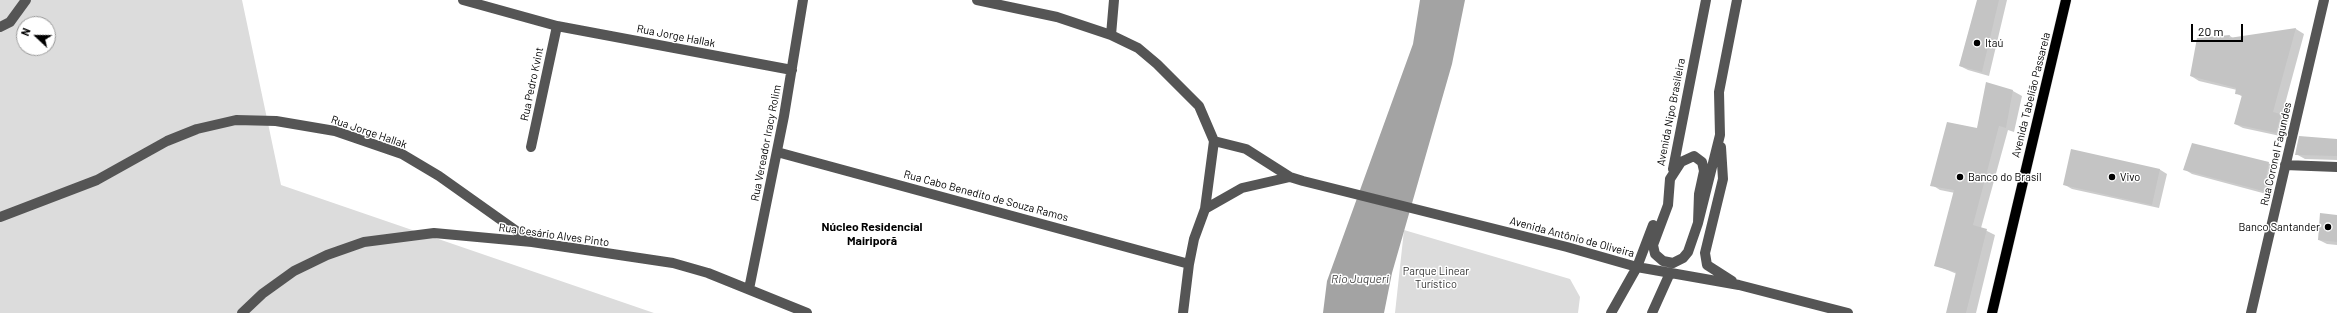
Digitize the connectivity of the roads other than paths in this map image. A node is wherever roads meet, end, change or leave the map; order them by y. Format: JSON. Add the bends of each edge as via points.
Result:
{"nodes":[{"id":1,"x":26,"y":0,"type":"edge"},
{"id":2,"x":463,"y":0,"type":"edge"},
{"id":3,"x":804,"y":0,"type":"edge"},
{"id":4,"x":977,"y":0,"type":"edge"},
{"id":5,"x":1114,"y":0,"type":"edge"},
{"id":6,"x":1706,"y":0,"type":"edge"},
{"id":7,"x":1737,"y":0,"type":"edge"},
{"id":8,"x":2066,"y":0,"type":"edge"},
{"id":9,"x":2324,"y":0,"type":"edge"},
{"id":10,"x":557,"y":26,"type":"junction"},
{"id":11,"x":0,"y":27,"type":"edge"},
{"id":12,"x":1111,"y":35,"type":"junction"},
{"id":13,"x":792,"y":70,"type":"junction"},
{"id":14,"x":1720,"y":135,"type":"junction"},
{"id":15,"x":1214,"y":140,"type":"junction"},
{"id":16,"x":530,"y":147,"type":"dead end"},
{"id":17,"x":777,"y":152,"type":"junction"},
{"id":18,"x":2286,"y":165,"type":"junction"},
{"id":19,"x":2337,"y":167,"type":"edge"},
{"id":20,"x":1290,"y":177,"type":"junction"},
{"id":21,"x":1670,"y":179,"type":"junction"},
{"id":22,"x":1205,"y":209,"type":"junction"},
{"id":23,"x":0,"y":217,"type":"edge"},
{"id":24,"x":1698,"y":223,"type":"junction"},
{"id":25,"x":532,"y":242,"type":"junction"},
{"id":26,"x":1189,"y":264,"type":"junction"},
{"id":27,"x":1637,"y":267,"type":"junction"},
{"id":28,"x":1670,"y":273,"type":"junction"},
{"id":29,"x":1739,"y":285,"type":"junction"},
{"id":30,"x":749,"y":289,"type":"junction"},
{"id":31,"x":242,"y":313,"type":"edge"},
{"id":32,"x":807,"y":313,"type":"edge"},
{"id":33,"x":1184,"y":313,"type":"edge"},
{"id":34,"x":1611,"y":313,"type":"edge"},
{"id":35,"x":1652,"y":313,"type":"edge"},
{"id":36,"x":1848,"y":313,"type":"edge"},
{"id":37,"x":1992,"y":313,"type":"edge"},
{"id":38,"x":2251,"y":313,"type":"edge"}],
"edges":[{"from":1,"to":11,"type":"street","via":[[10,22]]},
{"from":2,"to":10,"type":"street","name":"Rua Jorge Hallak"},
{"from":3,"to":13,"type":"street","name":"Rua Vereador Iracy Rolim"},
{"from":4,"to":12,"type":"street","via":[[1057,17]]},
{"from":5,"to":12,"type":"street"},
{"from":6,"to":21,"type":"street","name":"Avenida Nipo Brasileira","via":[[1676,160]]},
{"from":7,"to":14,"type":"street","via":[[1719,92]]},
{"from":8,"to":37,"type":"main road","name":"Avenida Tabelião Passarela"},
{"from":9,"to":18,"type":"street","name":"Rua Coronel Fagundes"},
{"from":10,"to":13,"type":"street","name":"Rua Jorge Hallak"},
{"from":10,"to":16,"type":"street","name":"Rua Pedro Kvint"},
{"from":12,"to":15,"type":"street","via":[[1138,48],[1178,82],[1199,106]]},
{"from":13,"to":17,"type":"street","name":"Rua Vereador Iracy Rolim"},
{"from":14,"to":24,"type":"street"},
{"from":14,"to":29,"type":"street","via":[[1723,179],[1705,253],[1707,265]]},
{"from":15,"to":20,"type":"street","name":"Avenida Antônio de Oliveira","via":[[1246,149]]},
{"from":15,"to":22,"type":"street"},
{"from":17,"to":26,"type":"street","name":"Rua Cabo Benedito de Souza Ramos"},
{"from":17,"to":30,"type":"street","name":"Rua Vereador Iracy Rolim"},
{"from":18,"to":19,"type":"street"},
{"from":18,"to":38,"type":"street","name":"Rua Coronel Fagundes"},
{"from":20,"to":22,"type":"street","via":[[1242,188]]},
{"from":20,"to":27,"type":"street","name":"Avenida Antônio de Oliveira","via":[[1567,246]]},
{"from":21,"to":24,"type":"street","via":[[1681,162],[1688,157],[1694,156],[1702,162],[1704,172],[1699,194]]},
{"from":21,"to":24,"type":"street","via":[[1668,206],[1654,245],[1655,254],[1663,261],[1673,263],[1683,258],[1688,252]]},
{"from":21,"to":27,"type":"street","name":"Avenida Nipo Brasileira"},
{"from":22,"to":26,"type":"street","via":[[1194,239]]},
{"from":23,"to":25,"type":"street","name":"Rua Jorge Hallak","via":[[97,180],[168,141],[198,129],[236,120],[276,121],[335,130],[402,154],[439,176]]},
{"from":25,"to":30,"type":"street","name":"Rua Cesário Alves Pinto","via":[[673,263]]},
{"from":25,"to":31,"type":"street","name":"Rua Cesário Alves Pinto","via":[[428,234],[364,242],[327,255],[294,272],[262,294]]},
{"from":26,"to":33,"type":"street"},
{"from":27,"to":28,"type":"street","name":"Avenida Antônio de Oliveira"},
{"from":27,"to":34,"type":"street","name":"Avenida Nipo Brasileira"},
{"from":28,"to":29,"type":"street","name":"Avenida Antônio de Oliveira"},
{"from":28,"to":35,"type":"street"},
{"from":29,"to":36,"type":"street","name":"Avenida Antônio de Oliveira"},
{"from":30,"to":32,"type":"street","name":"Rua Cesário Alves Pinto"}]}
